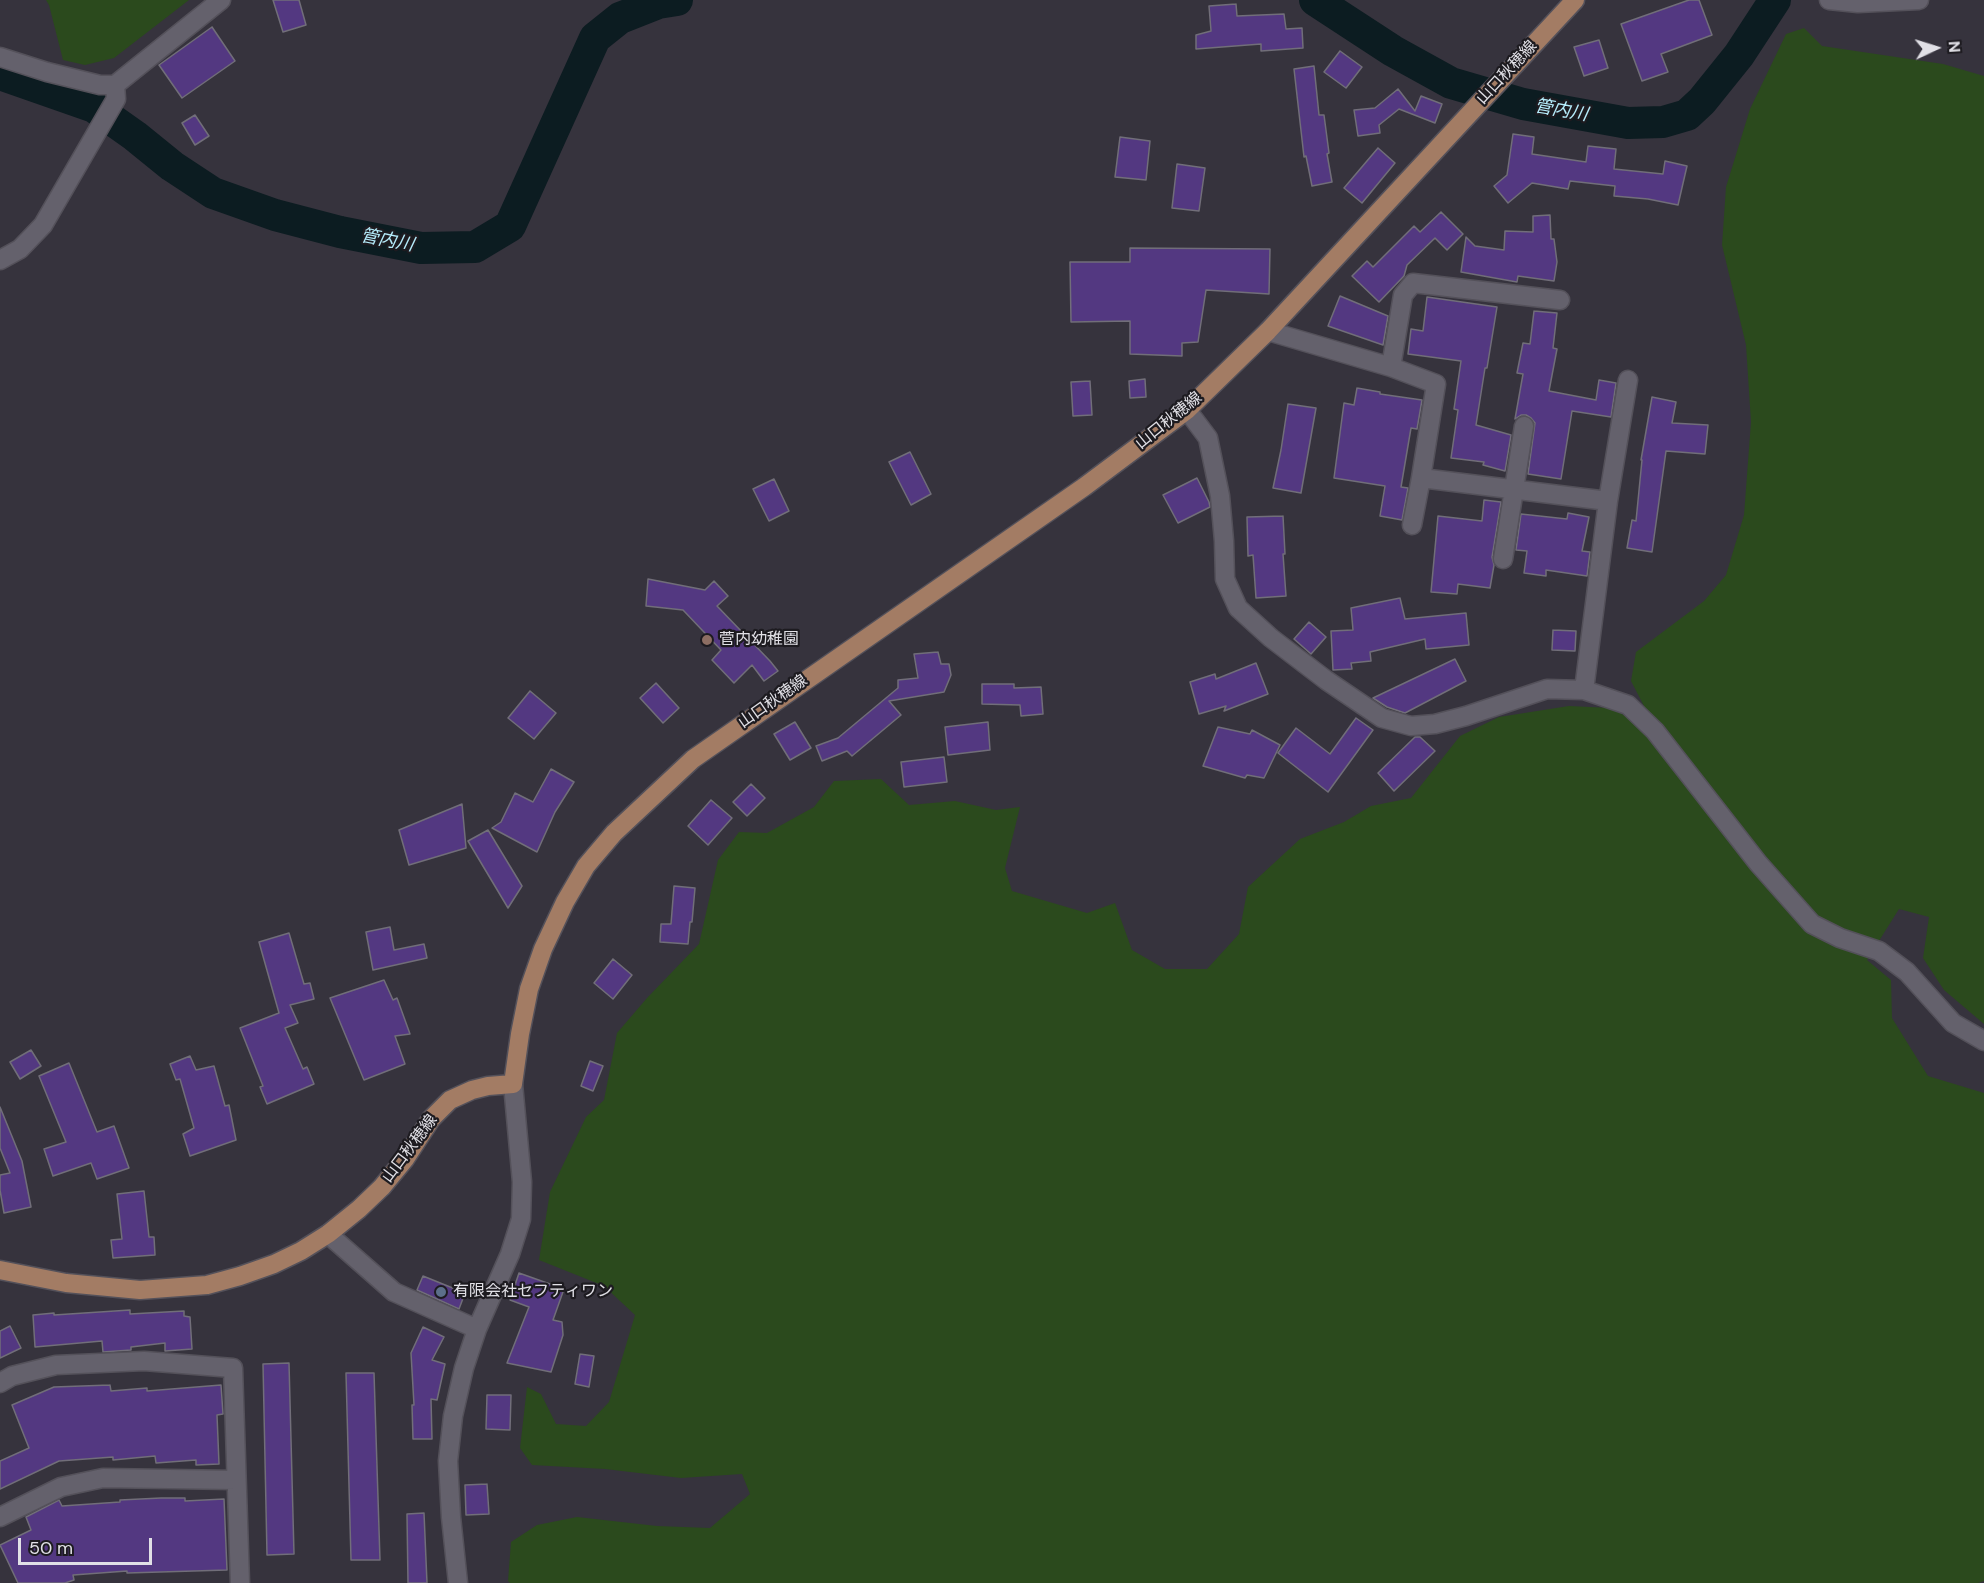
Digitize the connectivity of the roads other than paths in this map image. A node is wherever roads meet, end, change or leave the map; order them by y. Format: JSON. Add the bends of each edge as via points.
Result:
{"nodes":[{"id":1,"x":221,"y":0,"type":"edge"},
{"id":2,"x":1575,"y":0,"type":"edge"},
{"id":3,"x":1829,"y":0,"type":"edge"},
{"id":4,"x":1919,"y":0,"type":"edge"},
{"id":5,"x":0,"y":57,"type":"edge"},
{"id":6,"x":115,"y":85,"type":"junction"},
{"id":7,"x":0,"y":260,"type":"edge"},
{"id":8,"x":1560,"y":300,"type":"dead end"},
{"id":9,"x":1268,"y":331,"type":"junction"},
{"id":10,"x":1391,"y":367,"type":"junction"},
{"id":11,"x":1628,"y":380,"type":"dead end"},
{"id":12,"x":1187,"y":410,"type":"junction"},
{"id":13,"x":1524,"y":426,"type":"dead end"},
{"id":14,"x":1421,"y":478,"type":"junction"},
{"id":15,"x":1515,"y":490,"type":"junction"},
{"id":16,"x":1608,"y":501,"type":"junction"},
{"id":17,"x":1412,"y":525,"type":"dead end"},
{"id":18,"x":1503,"y":558,"type":"dead end"},
{"id":19,"x":1584,"y":690,"type":"junction"},
{"id":20,"x":1984,"y":1041,"type":"edge"},
{"id":21,"x":513,"y":1084,"type":"junction"},
{"id":22,"x":328,"y":1234,"type":"junction"},
{"id":23,"x":0,"y":1270,"type":"edge"},
{"id":24,"x":477,"y":1329,"type":"junction"},
{"id":25,"x":0,"y":1383,"type":"edge"},
{"id":26,"x":236,"y":1480,"type":"junction"},
{"id":27,"x":0,"y":1516,"type":"edge"},
{"id":28,"x":240,"y":1583,"type":"edge"},
{"id":29,"x":458,"y":1583,"type":"edge"}],
"edges":[{"from":1,"to":6,"type":"street"},
{"from":2,"to":9,"type":"main road","name":"山口秋穂線"},
{"from":3,"to":4,"type":"street"},
{"from":5,"to":6,"type":"street","via":[[58,75]]},
{"from":6,"to":7,"type":"street","via":[[116,99],[43,225],[20,249]]},
{"from":8,"to":10,"type":"street","via":[[1413,283],[1403,295]]},
{"from":9,"to":10,"type":"street"},
{"from":9,"to":12,"type":"main road","name":"山口秋穂線"},
{"from":10,"to":14,"type":"street","via":[[1436,384]]},
{"from":11,"to":16,"type":"street"},
{"from":12,"to":19,"type":"street","via":[[1208,438],[1220,496],[1225,579],[1238,608],[1326,680],[1382,718],[1411,726],[1466,716],[1548,689]]},
{"from":12,"to":21,"type":"main road","name":"山口秋穂線","via":[[1084,487],[693,759],[614,833],[586,866],[543,949],[529,989]]},
{"from":13,"to":15,"type":"street"},
{"from":14,"to":15,"type":"street"},
{"from":14,"to":17,"type":"street"},
{"from":15,"to":16,"type":"street"},
{"from":15,"to":18,"type":"street"},
{"from":16,"to":19,"type":"street"},
{"from":19,"to":20,"type":"street","via":[[1628,705],[1655,731],[1758,863],[1812,924],[1879,951],[1907,972],[1953,1023]]},
{"from":21,"to":22,"type":"main road","name":"山口秋穂線","via":[[472,1090],[450,1100],[431,1119],[382,1187]]},
{"from":21,"to":24,"type":"street","via":[[522,1182],[521,1219]]},
{"from":22,"to":23,"type":"main road","name":"山口秋穂線","via":[[274,1263],[207,1285],[140,1290],[66,1283]]},
{"from":22,"to":24,"type":"street","via":[[394,1292]]},
{"from":24,"to":29,"type":"street","via":[[453,1416],[448,1461]]},
{"from":25,"to":26,"type":"street","via":[[56,1365],[144,1362],[233,1368]]},
{"from":26,"to":27,"type":"street","via":[[103,1478],[61,1487]]},
{"from":26,"to":28,"type":"street"}]}
